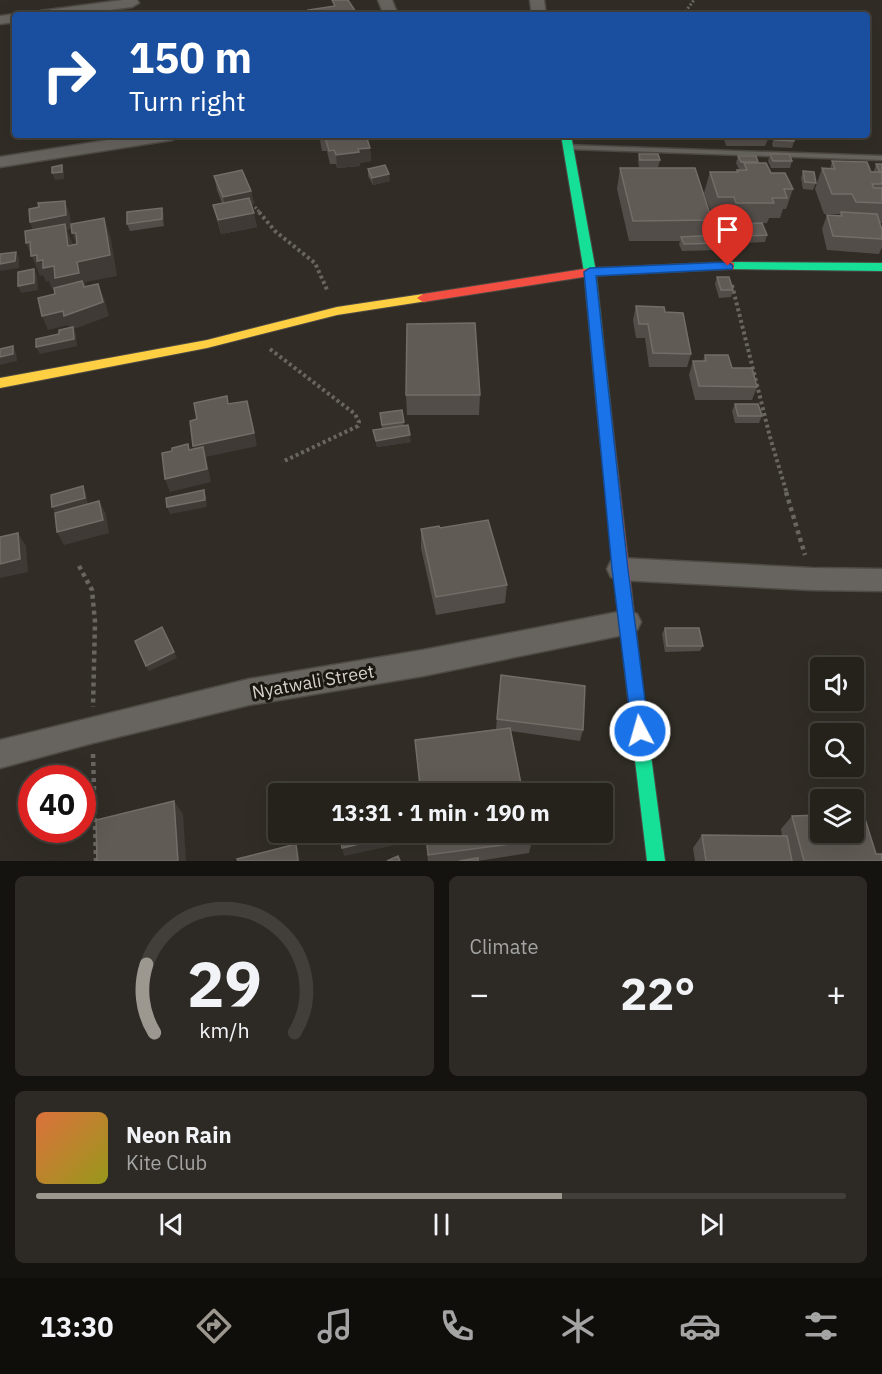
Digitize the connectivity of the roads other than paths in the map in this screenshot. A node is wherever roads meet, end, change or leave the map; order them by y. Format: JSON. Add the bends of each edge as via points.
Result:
{"nodes":[{"id":1,"x":133,"y":6,"type":"edge"},
{"id":2,"x":71,"y":12,"type":"edge"},
{"id":3,"x":148,"y":138,"type":"edge"},
{"id":4,"x":568,"y":141,"type":"edge"},
{"id":5,"x":882,"y":158,"type":"edge"},
{"id":6,"x":0,"y":162,"type":"edge"},
{"id":7,"x":882,"y":267,"type":"edge"},
{"id":8,"x":590,"y":272,"type":"junction"},
{"id":9,"x":0,"y":383,"type":"edge"},
{"id":10,"x":620,"y":569,"type":"junction"},
{"id":11,"x":882,"y":580,"type":"edge"},
{"id":12,"x":628,"y":622,"type":"junction"},
{"id":13,"x":0,"y":754,"type":"edge"},
{"id":14,"x":656,"y":861,"type":"edge"}],
"edges":[{"from":1,"to":2,"type":"street"},
{"from":3,"to":6,"type":"street"},
{"from":4,"to":5,"type":"lane"},
{"from":4,"to":8,"type":"street"},
{"from":7,"to":8,"type":"street","via":[[728,266]]},
{"from":8,"to":9,"type":"street","via":[[337,311],[250,335]]},
{"from":8,"to":10,"type":"street"},
{"from":10,"to":11,"type":"street"},
{"from":10,"to":12,"type":"street"},
{"from":12,"to":13,"type":"street","name":"Nyatwali Street","via":[[423,663],[249,692]]},
{"from":12,"to":14,"type":"street"}]}
